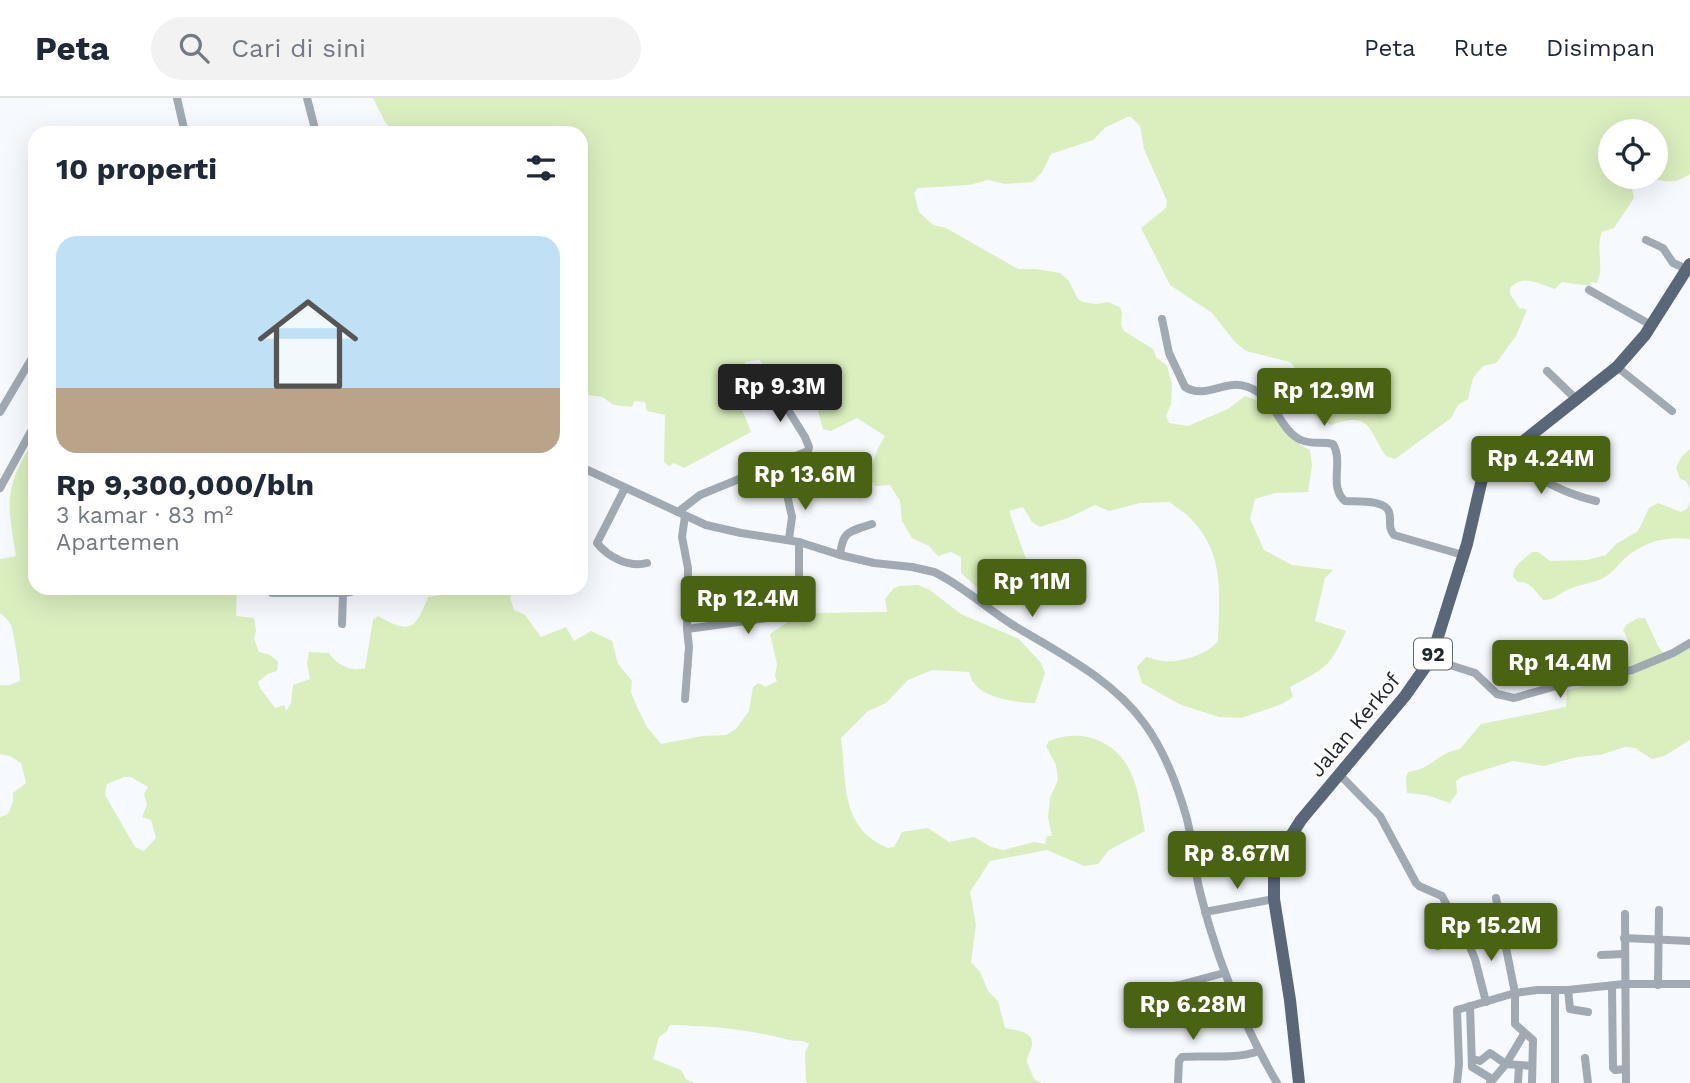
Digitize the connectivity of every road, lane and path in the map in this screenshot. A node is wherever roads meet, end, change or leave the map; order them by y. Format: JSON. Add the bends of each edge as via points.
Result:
{"nodes":[{"id":1,"x":177,"y":98,"type":"edge"},
{"id":2,"x":307,"y":98,"type":"edge"},
{"id":3,"x":183,"y":126,"type":"edge"},
{"id":4,"x":314,"y":126,"type":"edge"},
{"id":5,"x":1646,"y":240,"type":"dead end"},
{"id":6,"x":1688,"y":266,"type":"edge"},
{"id":7,"x":1589,"y":290,"type":"dead end"},
{"id":8,"x":1162,"y":319,"type":"dead end"},
{"id":9,"x":1651,"y":325,"type":"junction"},
{"id":10,"x":28,"y":365,"type":"edge"},
{"id":11,"x":1617,"y":367,"type":"junction"},
{"id":12,"x":1547,"y":371,"type":"dead end"},
{"id":13,"x":775,"y":389,"type":"dead end"},
{"id":14,"x":1577,"y":400,"type":"junction"},
{"id":15,"x":1672,"y":411,"type":"dead end"},
{"id":16,"x":0,"y":412,"type":"edge"},
{"id":17,"x":28,"y":437,"type":"edge"},
{"id":18,"x":1510,"y":451,"type":"junction"},
{"id":19,"x":588,"y":470,"type":"edge"},
{"id":20,"x":810,"y":477,"type":"dead end"},
{"id":21,"x":0,"y":488,"type":"edge"},
{"id":22,"x":625,"y":488,"type":"junction"},
{"id":23,"x":1596,"y":501,"type":"dead end"},
{"id":24,"x":681,"y":514,"type":"junction"},
{"id":25,"x":872,"y":524,"type":"dead end"},
{"id":26,"x":789,"y":539,"type":"junction"},
{"id":27,"x":799,"y":542,"type":"junction"},
{"id":28,"x":840,"y":555,"type":"junction"},
{"id":29,"x":1464,"y":555,"type":"junction"},
{"id":30,"x":647,"y":563,"type":"dead end"},
{"id":31,"x":799,"y":590,"type":"dead end"},
{"id":32,"x":343,"y":595,"type":"edge"},
{"id":33,"x":805,"y":613,"type":"dead end"},
{"id":34,"x":342,"y":624,"type":"dead end"},
{"id":35,"x":687,"y":629,"type":"junction"},
{"id":36,"x":1690,"y":643,"type":"edge"},
{"id":37,"x":1432,"y":659,"type":"junction"},
{"id":38,"x":685,"y":699,"type":"dead end"},
{"id":39,"x":1339,"y":774,"type":"junction"},
{"id":40,"x":1496,"y":898,"type":"dead end"},
{"id":41,"x":1274,"y":899,"type":"junction"},
{"id":42,"x":1659,"y":911,"type":"dead end"},
{"id":43,"x":1205,"y":912,"type":"junction"},
{"id":44,"x":1451,"y":914,"type":"dead end"},
{"id":45,"x":1625,"y":915,"type":"dead end"},
{"id":46,"x":1461,"y":926,"type":"dead end"},
{"id":47,"x":1465,"y":936,"type":"junction"},
{"id":48,"x":1624,"y":938,"type":"junction"},
{"id":49,"x":1660,"y":939,"type":"junction"},
{"id":50,"x":1690,"y":941,"type":"edge"},
{"id":51,"x":1438,"y":946,"type":"dead end"},
{"id":52,"x":1624,"y":954,"type":"junction"},
{"id":53,"x":1601,"y":955,"type":"dead end"},
{"id":54,"x":1224,"y":973,"type":"junction"},
{"id":55,"x":1625,"y":984,"type":"junction"},
{"id":56,"x":1690,"y":984,"type":"edge"},
{"id":57,"x":1658,"y":985,"type":"junction"},
{"id":58,"x":1612,"y":986,"type":"junction"},
{"id":59,"x":1555,"y":990,"type":"junction"},
{"id":60,"x":1568,"y":990,"type":"junction"},
{"id":61,"x":1140,"y":992,"type":"dead end"},
{"id":62,"x":1516,"y":993,"type":"junction"},
{"id":63,"x":1486,"y":1002,"type":"junction"},
{"id":64,"x":1470,"y":1006,"type":"junction"},
{"id":65,"x":1588,"y":1013,"type":"dead end"},
{"id":66,"x":1524,"y":1034,"type":"junction"},
{"id":67,"x":1625,"y":1035,"type":"junction"},
{"id":68,"x":1613,"y":1036,"type":"junction"},
{"id":69,"x":1258,"y":1051,"type":"junction"},
{"id":70,"x":1585,"y":1058,"type":"dead end"},
{"id":71,"x":1473,"y":1063,"type":"junction"},
{"id":72,"x":1459,"y":1064,"type":"junction"},
{"id":73,"x":1506,"y":1064,"type":"junction"},
{"id":74,"x":1519,"y":1066,"type":"junction"},
{"id":75,"x":1532,"y":1066,"type":"junction"},
{"id":76,"x":1625,"y":1069,"type":"junction"},
{"id":77,"x":1491,"y":1081,"type":"edge"},
{"id":78,"x":1178,"y":1083,"type":"edge"},
{"id":79,"x":1277,"y":1083,"type":"edge"},
{"id":80,"x":1299,"y":1083,"type":"edge"},
{"id":81,"x":1457,"y":1083,"type":"edge"},
{"id":82,"x":1518,"y":1083,"type":"edge"},
{"id":83,"x":1532,"y":1083,"type":"edge"},
{"id":84,"x":1555,"y":1083,"type":"edge"},
{"id":85,"x":1588,"y":1083,"type":"edge"},
{"id":86,"x":1626,"y":1083,"type":"edge"}],
"edges":[{"from":1,"to":3,"type":"street"},
{"from":2,"to":4,"type":"street"},
{"from":5,"to":6,"type":"street","via":[[1663,248],[1676,265]]},
{"from":6,"to":9,"type":"main road","name":"Jalan Kerkof","number":"92"},
{"from":7,"to":9,"type":"street"},
{"from":8,"to":29,"type":"street","via":[[1169,353],[1185,387],[1200,393],[1236,384],[1257,391],[1299,439],[1333,444],[1336,491],[1345,501],[1373,502],[1387,508],[1390,531],[1398,537]]},
{"from":9,"to":11,"type":"main road","name":"Jalan Kerkof","number":"92"},
{"from":10,"to":16,"type":"street"},
{"from":11,"to":14,"type":"main road","name":"Jalan Kerkof","number":"92"},
{"from":11,"to":15,"type":"street"},
{"from":12,"to":14,"type":"street"},
{"from":13,"to":24,"type":"street","via":[[806,437],[808,450],[701,495]]},
{"from":14,"to":18,"type":"main road","name":"Jalan Kerkof","number":"92"},
{"from":17,"to":21,"type":"street"},
{"from":18,"to":23,"type":"street","via":[[1555,487]]},
{"from":18,"to":29,"type":"main road","name":"Jalan Kerkof","number":"92","via":[[1482,479]]},
{"from":19,"to":22,"type":"street"},
{"from":20,"to":26,"type":"street","via":[[786,490],[792,517]]},
{"from":22,"to":24,"type":"street"},
{"from":22,"to":30,"type":"street","via":[[597,543],[623,562]]},
{"from":24,"to":26,"type":"street","via":[[706,525]]},
{"from":24,"to":35,"type":"street","via":[[688,568]]},
{"from":25,"to":28,"type":"street","via":[[845,533]]},
{"from":26,"to":27,"type":"street"},
{"from":27,"to":28,"type":"street"},
{"from":27,"to":31,"type":"street"},
{"from":28,"to":43,"type":"street","via":[[924,569],[944,577],[1094,676],[1132,709],[1152,736],[1174,784],[1187,821]]},
{"from":29,"to":37,"type":"main road","name":"Jalan Kerkof","number":"92"},
{"from":32,"to":34,"type":"street"},
{"from":33,"to":35,"type":"street"},
{"from":35,"to":38,"type":"street"},
{"from":36,"to":37,"type":"street","via":[[1632,670],[1514,698],[1497,694],[1475,673]]},
{"from":37,"to":39,"type":"main road","name":"Jalan Kerkof","number":"92"},
{"from":39,"to":41,"type":"main road","name":"Jalan Kerkof","number":"92","via":[[1280,850],[1274,863]]},
{"from":39,"to":44,"type":"street","via":[[1380,816],[1416,883],[1442,896]]},
{"from":40,"to":62,"type":"street"},
{"from":41,"to":43,"type":"street"},
{"from":41,"to":80,"type":"main road","name":"Jalan Kerkof","number":"92"},
{"from":42,"to":49,"type":"street"},
{"from":43,"to":54,"type":"street"},
{"from":45,"to":48,"type":"street"},
{"from":46,"to":47,"type":"street"},
{"from":47,"to":51,"type":"street"},
{"from":47,"to":63,"type":"street"},
{"from":48,"to":49,"type":"street"},
{"from":48,"to":52,"type":"street"},
{"from":49,"to":50,"type":"street"},
{"from":49,"to":57,"type":"street"},
{"from":52,"to":53,"type":"street"},
{"from":52,"to":55,"type":"street"},
{"from":54,"to":61,"type":"street"},
{"from":54,"to":69,"type":"street"},
{"from":55,"to":57,"type":"street"},
{"from":55,"to":58,"type":"street"},
{"from":55,"to":67,"type":"street"},
{"from":56,"to":57,"type":"street"},
{"from":58,"to":60,"type":"street"},
{"from":58,"to":68,"type":"street"},
{"from":59,"to":60,"type":"street"},
{"from":59,"to":62,"type":"street"},
{"from":59,"to":84,"type":"street"},
{"from":60,"to":65,"type":"street","via":[[1570,1009]]},
{"from":62,"to":63,"type":"street"},
{"from":62,"to":66,"type":"street","via":[[1515,1024]]},
{"from":63,"to":64,"type":"street"},
{"from":64,"to":71,"type":"street"},
{"from":64,"to":72,"type":"street","via":[[1457,1010]]},
{"from":66,"to":73,"type":"street"},
{"from":66,"to":75,"type":"street","via":[[1533,1040]]},
{"from":67,"to":68,"type":"street"},
{"from":67,"to":76,"type":"street"},
{"from":68,"to":76,"type":"street","via":[[1613,1068]]},
{"from":69,"to":78,"type":"street","via":[[1227,1058],[1182,1057]]},
{"from":69,"to":79,"type":"street"},
{"from":70,"to":85,"type":"street"},
{"from":71,"to":72,"type":"street"},
{"from":71,"to":73,"type":"street","via":[[1490,1052]]},
{"from":71,"to":77,"type":"street"},
{"from":72,"to":81,"type":"street"},
{"from":73,"to":74,"type":"street"},
{"from":73,"to":77,"type":"street"},
{"from":74,"to":75,"type":"street"},
{"from":74,"to":82,"type":"street"},
{"from":75,"to":83,"type":"street"},
{"from":76,"to":86,"type":"street"}]}
